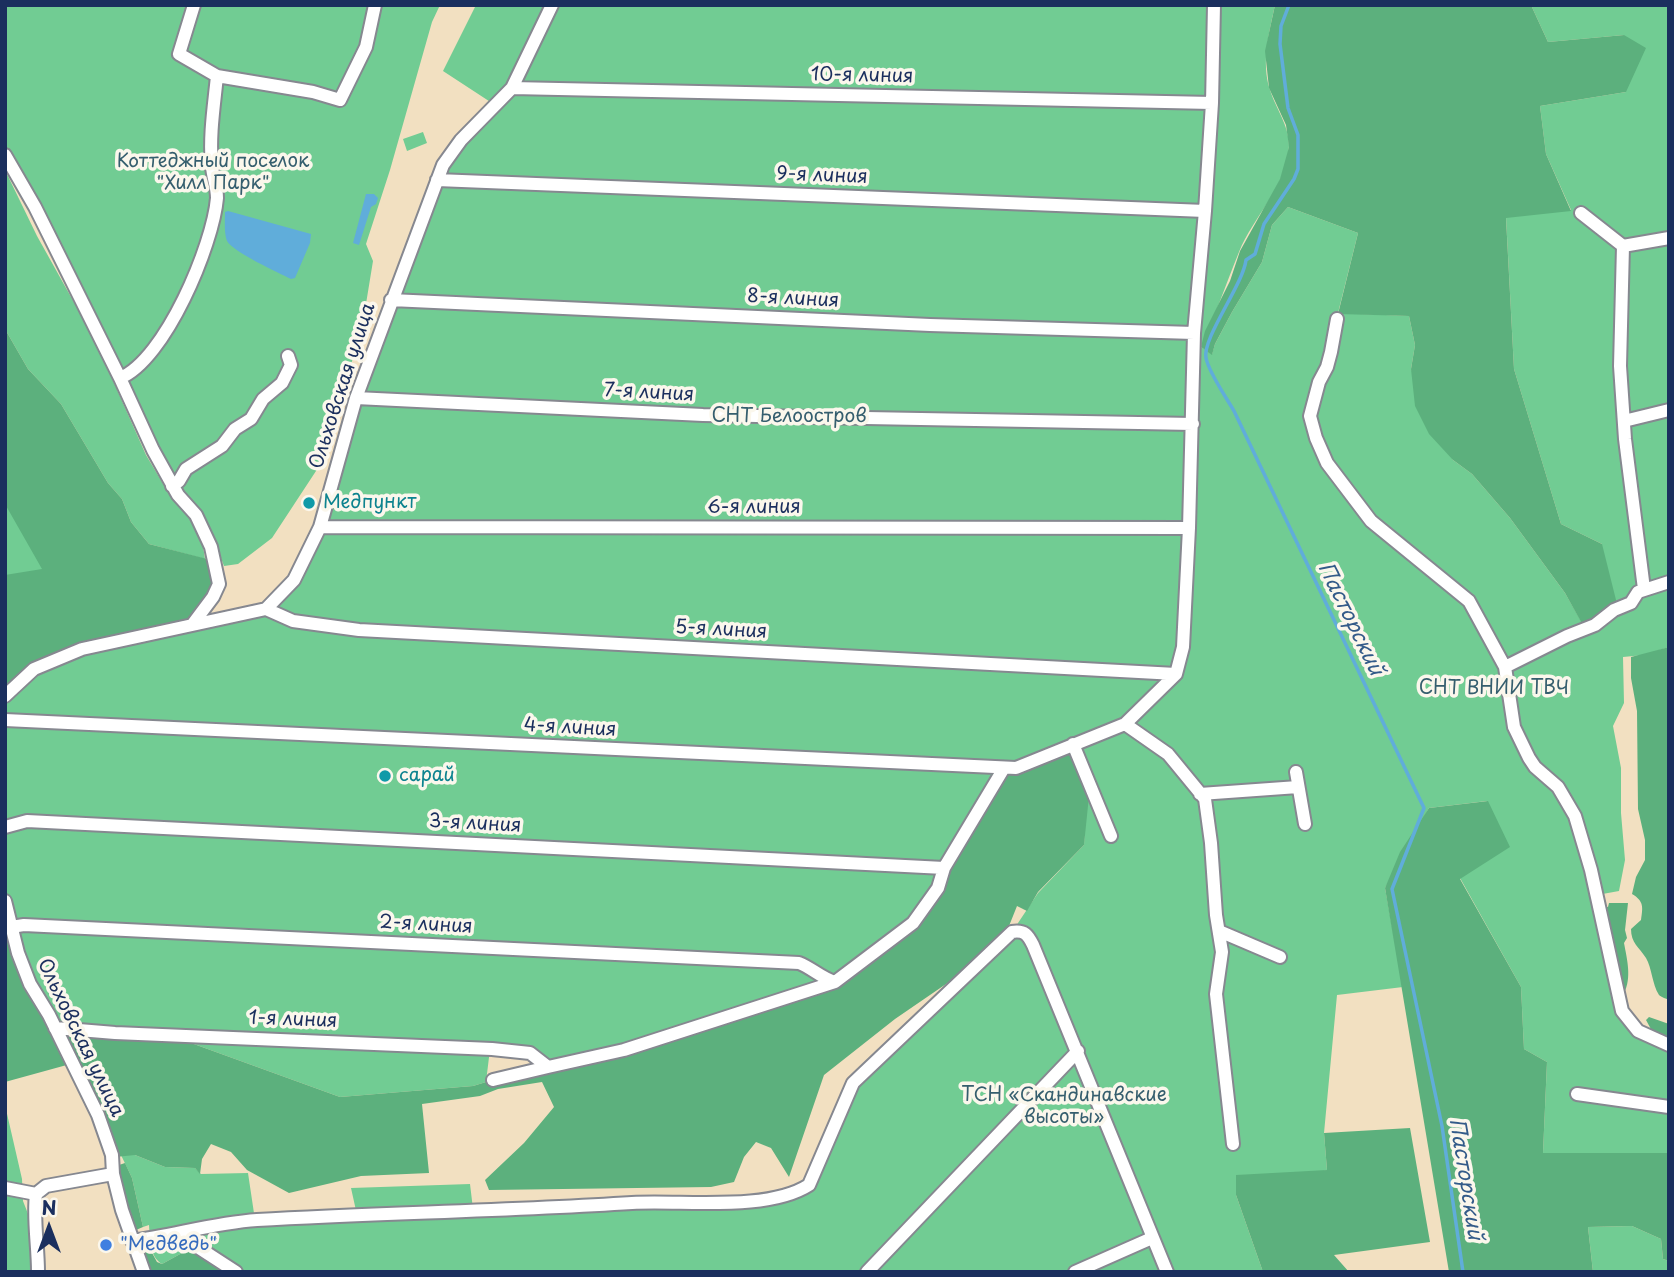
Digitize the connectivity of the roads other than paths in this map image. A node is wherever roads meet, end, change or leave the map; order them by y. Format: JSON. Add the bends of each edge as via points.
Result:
{"nodes":[{"id":1,"x":194,"y":5,"type":"edge"},
{"id":2,"x":375,"y":5,"type":"edge"},
{"id":3,"x":552,"y":5,"type":"edge"},
{"id":4,"x":1214,"y":5,"type":"edge"},
{"id":5,"x":218,"y":76,"type":"junction"},
{"id":6,"x":512,"y":88,"type":"junction"},
{"id":7,"x":1212,"y":103,"type":"junction"},
{"id":8,"x":5,"y":155,"type":"edge"},
{"id":9,"x":437,"y":180,"type":"junction"},
{"id":10,"x":1205,"y":211,"type":"junction"},
{"id":11,"x":1580,"y":214,"type":"dead end"},
{"id":12,"x":1669,"y":238,"type":"edge"},
{"id":13,"x":1623,"y":246,"type":"junction"},
{"id":14,"x":391,"y":300,"type":"junction"},
{"id":15,"x":1336,"y":319,"type":"dead end"},
{"id":16,"x":1194,"y":333,"type":"junction"},
{"id":17,"x":288,"y":356,"type":"dead end"},
{"id":18,"x":120,"y":378,"type":"junction"},
{"id":19,"x":356,"y":398,"type":"junction"},
{"id":20,"x":1669,"y":410,"type":"edge"},
{"id":21,"x":1624,"y":421,"type":"junction"},
{"id":22,"x":1193,"y":424,"type":"junction"},
{"id":23,"x":172,"y":486,"type":"junction"},
{"id":24,"x":320,"y":527,"type":"junction"},
{"id":25,"x":1189,"y":528,"type":"junction"},
{"id":26,"x":1669,"y":582,"type":"edge"},
{"id":27,"x":1644,"y":589,"type":"junction"},
{"id":28,"x":266,"y":609,"type":"junction"},
{"id":29,"x":192,"y":625,"type":"junction"},
{"id":30,"x":1505,"y":667,"type":"junction"},
{"id":31,"x":1176,"y":674,"type":"junction"},
{"id":32,"x":5,"y":696,"type":"edge"},
{"id":33,"x":5,"y":720,"type":"edge"},
{"id":34,"x":1125,"y":724,"type":"junction"},
{"id":35,"x":1073,"y":744,"type":"junction"},
{"id":36,"x":1004,"y":768,"type":"junction"},
{"id":37,"x":1296,"y":772,"type":"dead end"},
{"id":38,"x":1298,"y":787,"type":"junction"},
{"id":39,"x":1200,"y":794,"type":"junction"},
{"id":40,"x":1305,"y":824,"type":"dead end"},
{"id":41,"x":5,"y":827,"type":"edge"},
{"id":42,"x":1111,"y":836,"type":"dead end"},
{"id":43,"x":944,"y":868,"type":"junction"},
{"id":44,"x":5,"y":901,"type":"edge"},
{"id":45,"x":11,"y":927,"type":"junction"},
{"id":46,"x":1219,"y":931,"type":"junction"},
{"id":47,"x":1280,"y":957,"type":"dead end"},
{"id":48,"x":835,"y":982,"type":"junction"},
{"id":49,"x":55,"y":1028,"type":"junction"},
{"id":50,"x":1669,"y":1045,"type":"edge"},
{"id":51,"x":1078,"y":1051,"type":"junction"},
{"id":52,"x":548,"y":1067,"type":"junction"},
{"id":53,"x":493,"y":1080,"type":"dead end"},
{"id":54,"x":1577,"y":1094,"type":"dead end"},
{"id":55,"x":1669,"y":1107,"type":"edge"},
{"id":56,"x":1233,"y":1144,"type":"dead end"},
{"id":57,"x":113,"y":1174,"type":"junction"},
{"id":58,"x":5,"y":1188,"type":"edge"},
{"id":59,"x":36,"y":1194,"type":"junction"},
{"id":60,"x":178,"y":1235,"type":"junction"},
{"id":61,"x":1152,"y":1238,"type":"junction"},
{"id":62,"x":132,"y":1241,"type":"junction"},
{"id":63,"x":38,"y":1272,"type":"edge"},
{"id":64,"x":144,"y":1272,"type":"edge"},
{"id":65,"x":236,"y":1272,"type":"edge"},
{"id":66,"x":867,"y":1272,"type":"edge"},
{"id":67,"x":1075,"y":1272,"type":"edge"},
{"id":68,"x":1167,"y":1272,"type":"edge"}],
"edges":[{"from":1,"to":5,"type":"street","via":[[179,54]]},
{"from":2,"to":5,"type":"street","via":[[366,47],[340,100]]},
{"from":3,"to":6,"type":"street","name":"Ольховская улица"},
{"from":4,"to":7,"type":"street"},
{"from":5,"to":18,"type":"street","via":[[211,130],[217,196],[202,259],[184,299],[149,353]]},
{"from":6,"to":7,"type":"street","name":"10-я линия"},
{"from":6,"to":9,"type":"street","name":"Ольховская улица","via":[[461,140]]},
{"from":7,"to":10,"type":"street"},
{"from":8,"to":18,"type":"street"},
{"from":9,"to":10,"type":"street","name":"9-я линия"},
{"from":9,"to":14,"type":"street","name":"Ольховская улица"},
{"from":10,"to":16,"type":"street"},
{"from":11,"to":13,"type":"street"},
{"from":12,"to":13,"type":"street"},
{"from":13,"to":21,"type":"street","via":[[1620,366]]},
{"from":14,"to":16,"type":"street","name":"8-я линия"},
{"from":14,"to":19,"type":"street","name":"Ольховская улица"},
{"from":15,"to":30,"type":"street","via":[[1327,367],[1310,416],[1326,463],[1371,522],[1469,601]]},
{"from":16,"to":22,"type":"street"},
{"from":17,"to":23,"type":"street","via":[[291,365],[282,383],[251,419],[234,429],[218,450],[186,469]]},
{"from":18,"to":23,"type":"street"},
{"from":19,"to":22,"type":"street","name":"7-я линия","via":[[703,415]]},
{"from":19,"to":24,"type":"street","name":"Ольховская улица"},
{"from":20,"to":21,"type":"street"},
{"from":21,"to":27,"type":"street"},
{"from":22,"to":25,"type":"street"},
{"from":23,"to":29,"type":"street","via":[[204,530],[219,579],[213,597]]},
{"from":24,"to":25,"type":"street","name":"6-я линия"},
{"from":24,"to":28,"type":"street","name":"Ольховская улица","via":[[294,580]]},
{"from":25,"to":31,"type":"street","via":[[1183,646]]},
{"from":26,"to":27,"type":"street"},
{"from":27,"to":30,"type":"street","via":[[1631,603],[1595,625]]},
{"from":28,"to":29,"type":"street"},
{"from":28,"to":31,"type":"street","name":"5-я линия","via":[[293,621],[359,630]]},
{"from":29,"to":32,"type":"street","via":[[82,649],[53,660],[34,669]]},
{"from":30,"to":50,"type":"street","via":[[1514,727],[1535,767],[1558,787],[1578,824],[1622,1011],[1637,1031]]},
{"from":31,"to":34,"type":"street"},
{"from":33,"to":36,"type":"street","name":"4-я линия"},
{"from":34,"to":35,"type":"street","name":"4-я линия"},
{"from":34,"to":39,"type":"street","via":[[1168,754]]},
{"from":35,"to":36,"type":"street","name":"4-я линия","via":[[1017,768]]},
{"from":35,"to":42,"type":"street"},
{"from":36,"to":43,"type":"street"},
{"from":37,"to":38,"type":"street"},
{"from":38,"to":39,"type":"street"},
{"from":38,"to":40,"type":"street"},
{"from":39,"to":46,"type":"street","via":[[1205,799]]},
{"from":41,"to":43,"type":"street","name":"3-я линия","via":[[27,821]]},
{"from":43,"to":48,"type":"street","via":[[938,888],[913,923]]},
{"from":44,"to":45,"type":"street","name":"Ольховская улица"},
{"from":45,"to":48,"type":"street","name":"2-я линия","via":[[799,963]]},
{"from":45,"to":49,"type":"street","name":"Ольховская улица","via":[[30,984]]},
{"from":46,"to":47,"type":"street"},
{"from":46,"to":56,"type":"street","via":[[1222,952],[1216,994]]},
{"from":48,"to":52,"type":"street","via":[[624,1050]]},
{"from":49,"to":52,"type":"street","name":"1-я линия","via":[[492,1049],[530,1053]]},
{"from":49,"to":57,"type":"street","name":"Ольховская улица","via":[[99,1115]]},
{"from":51,"to":60,"type":"street","via":[[1028,934],[1012,932],[853,1083],[809,1185],[797,1193],[741,1202],[255,1220],[208,1225]]},
{"from":51,"to":61,"type":"street"},
{"from":51,"to":66,"type":"street"},
{"from":52,"to":53,"type":"street"},
{"from":54,"to":55,"type":"street"},
{"from":57,"to":59,"type":"street","via":[[46,1186]]},
{"from":57,"to":62,"type":"street","name":"Ольховская улица"},
{"from":58,"to":59,"type":"street"},
{"from":59,"to":63,"type":"street"},
{"from":60,"to":62,"type":"street"},
{"from":60,"to":65,"type":"street"},
{"from":61,"to":67,"type":"street"},
{"from":61,"to":68,"type":"street"},
{"from":62,"to":64,"type":"street","name":"Ольховская улица"}]}
